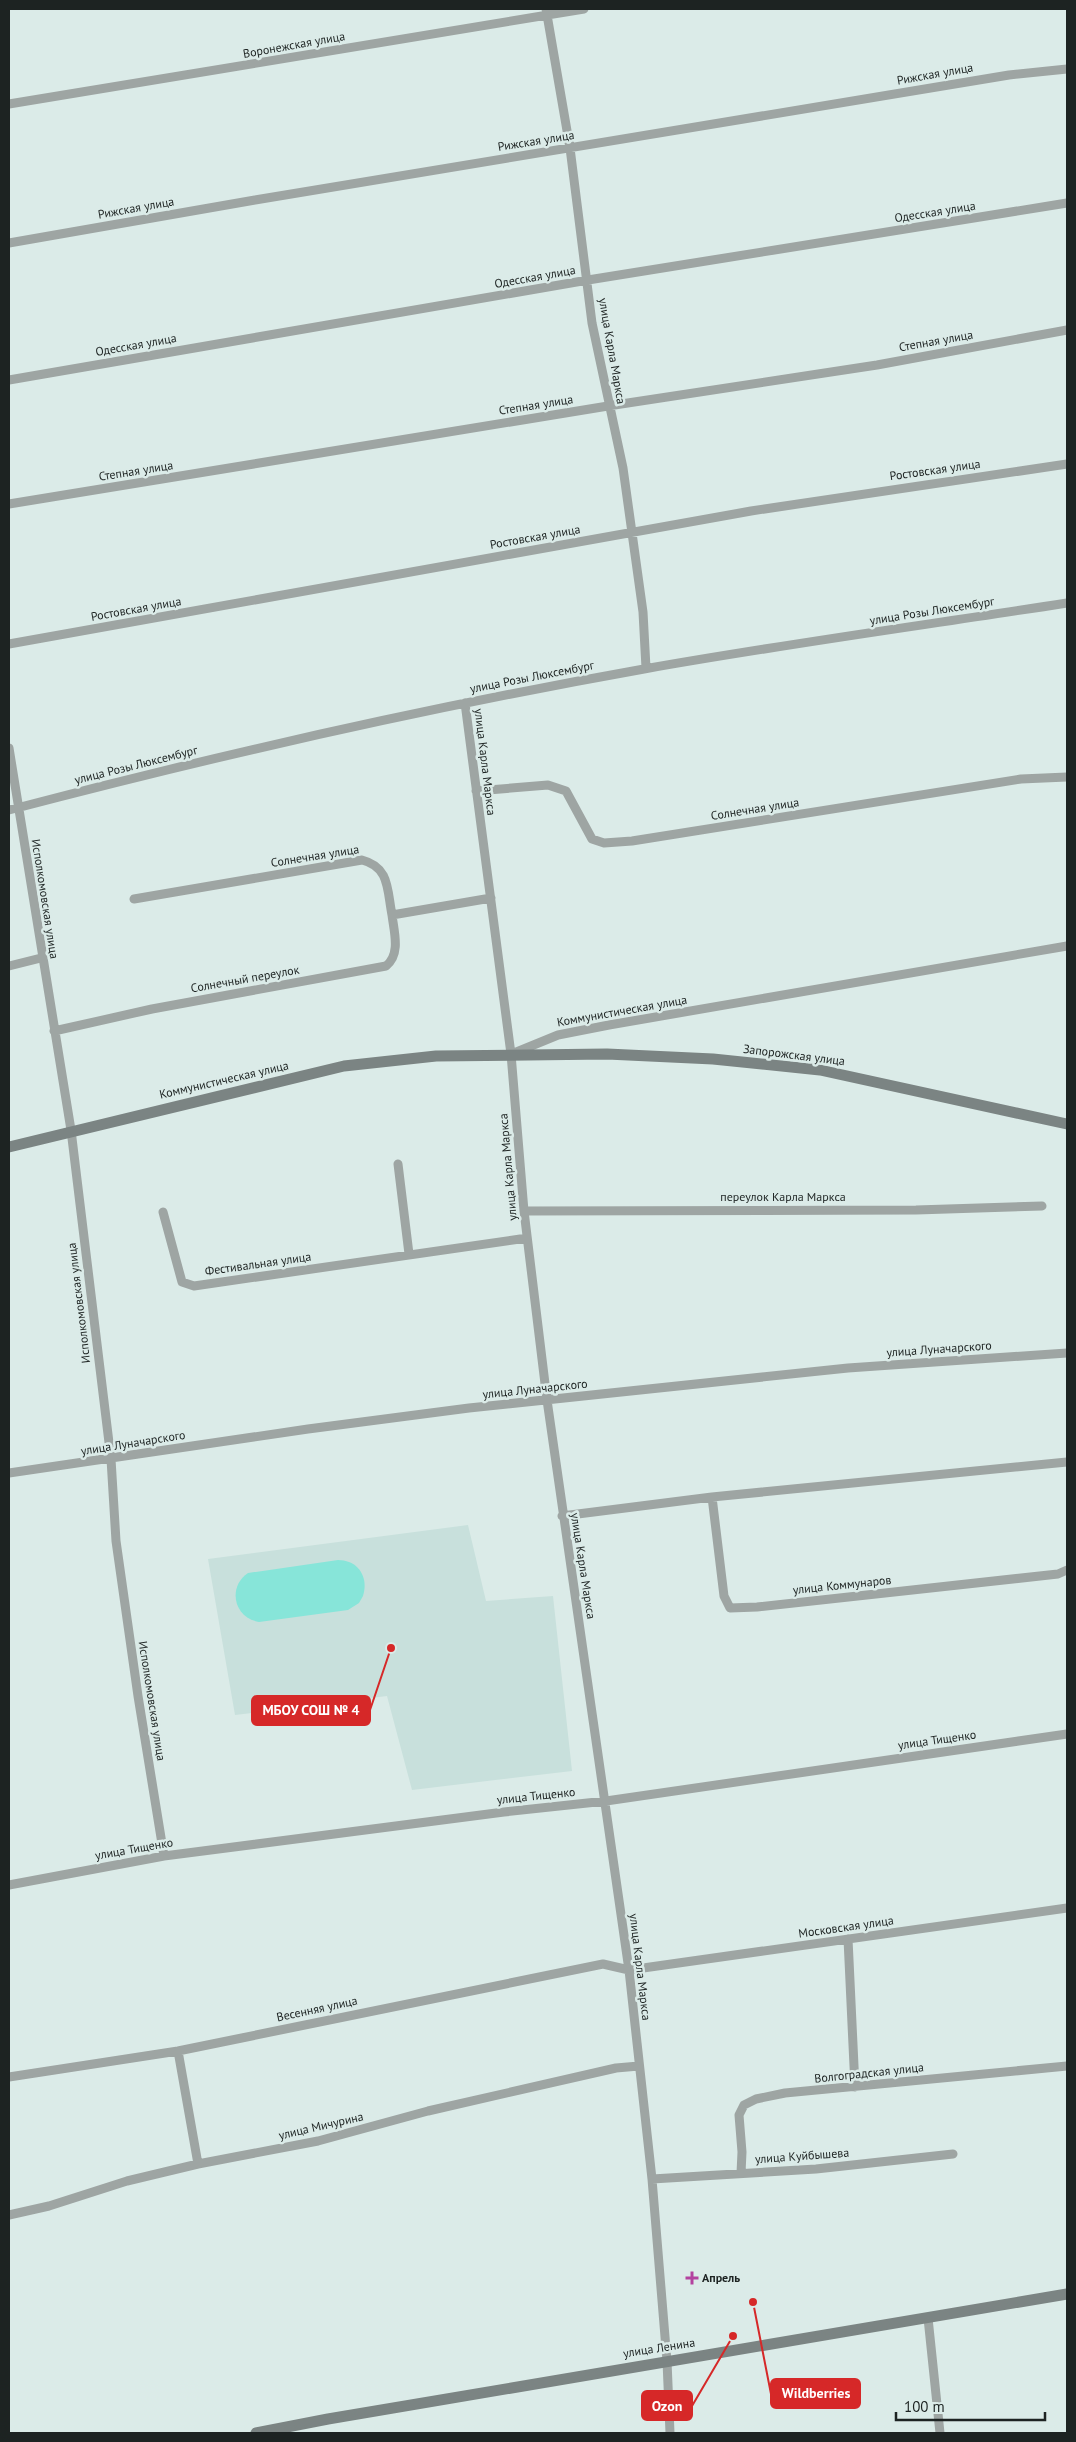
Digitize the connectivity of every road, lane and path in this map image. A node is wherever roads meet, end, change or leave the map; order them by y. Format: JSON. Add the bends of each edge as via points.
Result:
{"nodes":[{"id":1,"x":584,"y":9,"type":"edge"},
{"id":2,"x":547,"y":12,"type":"edge"},
{"id":3,"x":1067,"y":69,"type":"edge"},
{"id":4,"x":9,"y":104,"type":"edge"},
{"id":5,"x":570,"y":148,"type":"junction"},
{"id":6,"x":1067,"y":203,"type":"edge"},
{"id":7,"x":9,"y":243,"type":"edge"},
{"id":8,"x":588,"y":280,"type":"junction"},
{"id":9,"x":1067,"y":330,"type":"edge"},
{"id":10,"x":9,"y":380,"type":"edge"},
{"id":11,"x":608,"y":406,"type":"junction"},
{"id":12,"x":1067,"y":464,"type":"edge"},
{"id":13,"x":9,"y":504,"type":"edge"},
{"id":14,"x":630,"y":532,"type":"junction"},
{"id":15,"x":1067,"y":603,"type":"edge"},
{"id":16,"x":9,"y":644,"type":"edge"},
{"id":17,"x":646,"y":668,"type":"junction"},
{"id":18,"x":465,"y":703,"type":"junction"},
{"id":19,"x":9,"y":748,"type":"edge"},
{"id":20,"x":1067,"y":777,"type":"edge"},
{"id":21,"x":476,"y":791,"type":"junction"},
{"id":22,"x":18,"y":807,"type":"junction"},
{"id":23,"x":9,"y":810,"type":"edge"},
{"id":24,"x":491,"y":898,"type":"junction"},
{"id":25,"x":134,"y":899,"type":"dead end"},
{"id":26,"x":392,"y":915,"type":"junction"},
{"id":27,"x":1067,"y":946,"type":"edge"},
{"id":28,"x":41,"y":958,"type":"junction"},
{"id":29,"x":9,"y":966,"type":"edge"},
{"id":30,"x":54,"y":1031,"type":"junction"},
{"id":31,"x":511,"y":1054,"type":"junction"},
{"id":32,"x":1067,"y":1124,"type":"edge"},
{"id":33,"x":71,"y":1130,"type":"junction"},
{"id":34,"x":9,"y":1146,"type":"edge"},
{"id":35,"x":398,"y":1164,"type":"dead end"},
{"id":36,"x":1042,"y":1206,"type":"dead end"},
{"id":37,"x":524,"y":1211,"type":"junction"},
{"id":38,"x":163,"y":1212,"type":"dead end"},
{"id":39,"x":527,"y":1238,"type":"junction"},
{"id":40,"x":409,"y":1254,"type":"junction"},
{"id":41,"x":1067,"y":1353,"type":"edge"},
{"id":42,"x":547,"y":1400,"type":"junction"},
{"id":43,"x":110,"y":1459,"type":"junction"},
{"id":44,"x":1067,"y":1462,"type":"edge"},
{"id":45,"x":9,"y":1473,"type":"edge"},
{"id":46,"x":712,"y":1497,"type":"junction"},
{"id":47,"x":562,"y":1516,"type":"junction"},
{"id":48,"x":1067,"y":1570,"type":"edge"},
{"id":49,"x":1067,"y":1734,"type":"edge"},
{"id":50,"x":606,"y":1801,"type":"junction"},
{"id":51,"x":164,"y":1856,"type":"junction"},
{"id":52,"x":9,"y":1885,"type":"edge"},
{"id":53,"x":1067,"y":1908,"type":"edge"},
{"id":54,"x":848,"y":1939,"type":"junction"},
{"id":55,"x":629,"y":1970,"type":"junction"},
{"id":56,"x":178,"y":2051,"type":"junction"},
{"id":57,"x":639,"y":2066,"type":"junction"},
{"id":58,"x":1067,"y":2066,"type":"edge"},
{"id":59,"x":9,"y":2077,"type":"edge"},
{"id":60,"x":855,"y":2087,"type":"junction"},
{"id":61,"x":954,"y":2154,"type":"dead end"},
{"id":62,"x":198,"y":2164,"type":"junction"},
{"id":63,"x":741,"y":2173,"type":"junction"},
{"id":64,"x":652,"y":2179,"type":"junction"},
{"id":65,"x":9,"y":2215,"type":"edge"},
{"id":66,"x":1067,"y":2294,"type":"edge"},
{"id":67,"x":928,"y":2318,"type":"junction"},
{"id":68,"x":667,"y":2360,"type":"junction"},
{"id":69,"x":256,"y":2433,"type":"edge"},
{"id":70,"x":670,"y":2433,"type":"edge"},
{"id":71,"x":940,"y":2433,"type":"edge"}],
"edges":[{"from":1,"to":2,"type":"street","name":"Воронежская улица"},
{"from":2,"to":4,"type":"street","name":"Воронежская улица"},
{"from":2,"to":5,"type":"street","name":"улица Карла Маркса"},
{"from":3,"to":5,"type":"street","name":"Рижская улица","via":[[1009,75]]},
{"from":5,"to":7,"type":"street","name":"Рижская улица"},
{"from":5,"to":8,"type":"street","name":"улица Карла Маркса"},
{"from":6,"to":8,"type":"street","name":"Одесская улица"},
{"from":8,"to":10,"type":"street","name":"Одесская улица"},
{"from":8,"to":11,"type":"street","name":"улица Карла Маркса","via":[[592,323]]},
{"from":9,"to":11,"type":"street","name":"Степная улица","via":[[877,365]]},
{"from":11,"to":13,"type":"street","name":"Степная улица"},
{"from":11,"to":14,"type":"street","name":"улица Карла Маркса","via":[[623,468]]},
{"from":12,"to":14,"type":"street","name":"Ростовская улица","via":[[751,510]]},
{"from":14,"to":16,"type":"street","name":"Ростовская улица"},
{"from":14,"to":17,"type":"street","name":"улица Карла Маркса","via":[[643,612]]},
{"from":15,"to":17,"type":"street","name":"улица Розы Люксембург"},
{"from":17,"to":18,"type":"street","name":"улица Розы Люксембург"},
{"from":18,"to":21,"type":"street","name":"улица Карла Маркса"},
{"from":18,"to":22,"type":"street","name":"улица Розы Люксембург","via":[[157,772]]},
{"from":19,"to":22,"type":"street","name":"Исполкомовская улица"},
{"from":20,"to":21,"type":"street","name":"Солнечная улица","via":[[1020,779],[604,843],[592,839],[566,791],[548,785]]},
{"from":21,"to":24,"type":"street","name":"улица Карла Маркса"},
{"from":22,"to":23,"type":"street","name":"улица Розы Люксембург"},
{"from":22,"to":28,"type":"street","name":"Исполкомовская улица"},
{"from":24,"to":26,"type":"street"},
{"from":24,"to":31,"type":"street","name":"улица Карла Маркса"},
{"from":25,"to":26,"type":"street","name":"Солнечная улица","via":[[362,860],[376,863],[384,874]]},
{"from":26,"to":30,"type":"street","name":"Солнечный переулок","via":[[396,951],[393,961],[386,966]]},
{"from":27,"to":31,"type":"street","name":"Коммунистическая улица","via":[[609,1025],[558,1035]]},
{"from":28,"to":29,"type":"street"},
{"from":28,"to":30,"type":"street","name":"Исполкомовская улица"},
{"from":30,"to":33,"type":"street","name":"Исполкомовская улица"},
{"from":31,"to":32,"type":"main road","name":"Запорожская улица","via":[[713,1059],[820,1070]]},
{"from":31,"to":33,"type":"main road","name":"Коммунистическая улица","via":[[436,1056],[344,1066]]},
{"from":31,"to":37,"type":"street","name":"улица Карла Маркса"},
{"from":33,"to":34,"type":"main road","name":"Коммунистическая улица"},
{"from":33,"to":43,"type":"street","name":"Исполкомовская улица"},
{"from":35,"to":40,"type":"street"},
{"from":36,"to":37,"type":"street","name":"переулок Карла Маркса","via":[[916,1210]]},
{"from":37,"to":39,"type":"street","name":"улица Карла Маркса"},
{"from":38,"to":40,"type":"street","name":"Фестивальная улица","via":[[182,1282],[194,1286]]},
{"from":39,"to":40,"type":"street","name":"Фестивальная улица"},
{"from":39,"to":42,"type":"street","name":"улица Карла Маркса"},
{"from":41,"to":42,"type":"street","name":"улица Луначарского","via":[[848,1368]]},
{"from":42,"to":43,"type":"street","name":"улица Луначарского","via":[[308,1429]]},
{"from":42,"to":47,"type":"street","name":"улица Карла Маркса"},
{"from":43,"to":45,"type":"street","name":"улица Луначарского"},
{"from":43,"to":51,"type":"street","name":"Исполкомовская улица","via":[[116,1540]]},
{"from":44,"to":46,"type":"street"},
{"from":46,"to":47,"type":"street"},
{"from":46,"to":48,"type":"street","name":"улица Коммунаров","via":[[724,1596],[730,1608],[1048,1575]]},
{"from":47,"to":50,"type":"street","name":"улица Карла Маркса"},
{"from":49,"to":50,"type":"street","name":"улица Тищенко"},
{"from":50,"to":51,"type":"street","name":"улица Тищенко"},
{"from":50,"to":55,"type":"street","name":"улица Карла Маркса"},
{"from":51,"to":52,"type":"street","name":"улица Тищенко"},
{"from":53,"to":54,"type":"street","name":"Московская улица"},
{"from":54,"to":55,"type":"street","name":"Московская улица"},
{"from":54,"to":60,"type":"street"},
{"from":55,"to":56,"type":"street","name":"Весенняя улица","via":[[603,1964]]},
{"from":55,"to":57,"type":"street","name":"улица Карла Маркса"},
{"from":56,"to":59,"type":"street","name":"Весенняя улица"},
{"from":56,"to":62,"type":"street"},
{"from":57,"to":62,"type":"street","name":"улица Мичурина","via":[[616,2068],[438,2109],[318,2141]]},
{"from":57,"to":64,"type":"street","name":"улица Карла Маркса"},
{"from":58,"to":60,"type":"street","name":"Волгоградская улица"},
{"from":60,"to":63,"type":"street","name":"Волгоградская улица","via":[[785,2093],[744,2105],[739,2115]]},
{"from":61,"to":63,"type":"street","name":"улица Куйбышева","via":[[816,2169]]},
{"from":62,"to":65,"type":"street","name":"улица Мичурина"},
{"from":63,"to":64,"type":"street","name":"улица Куйбышева"},
{"from":64,"to":68,"type":"street","name":"улица Карла Маркса"},
{"from":66,"to":67,"type":"main road","name":"улица Ленина"},
{"from":67,"to":68,"type":"main road","name":"улица Ленина"},
{"from":67,"to":71,"type":"street"},
{"from":68,"to":69,"type":"main road","name":"улица Ленина"},
{"from":68,"to":70,"type":"street","name":"улица Карла Маркса"}]}
